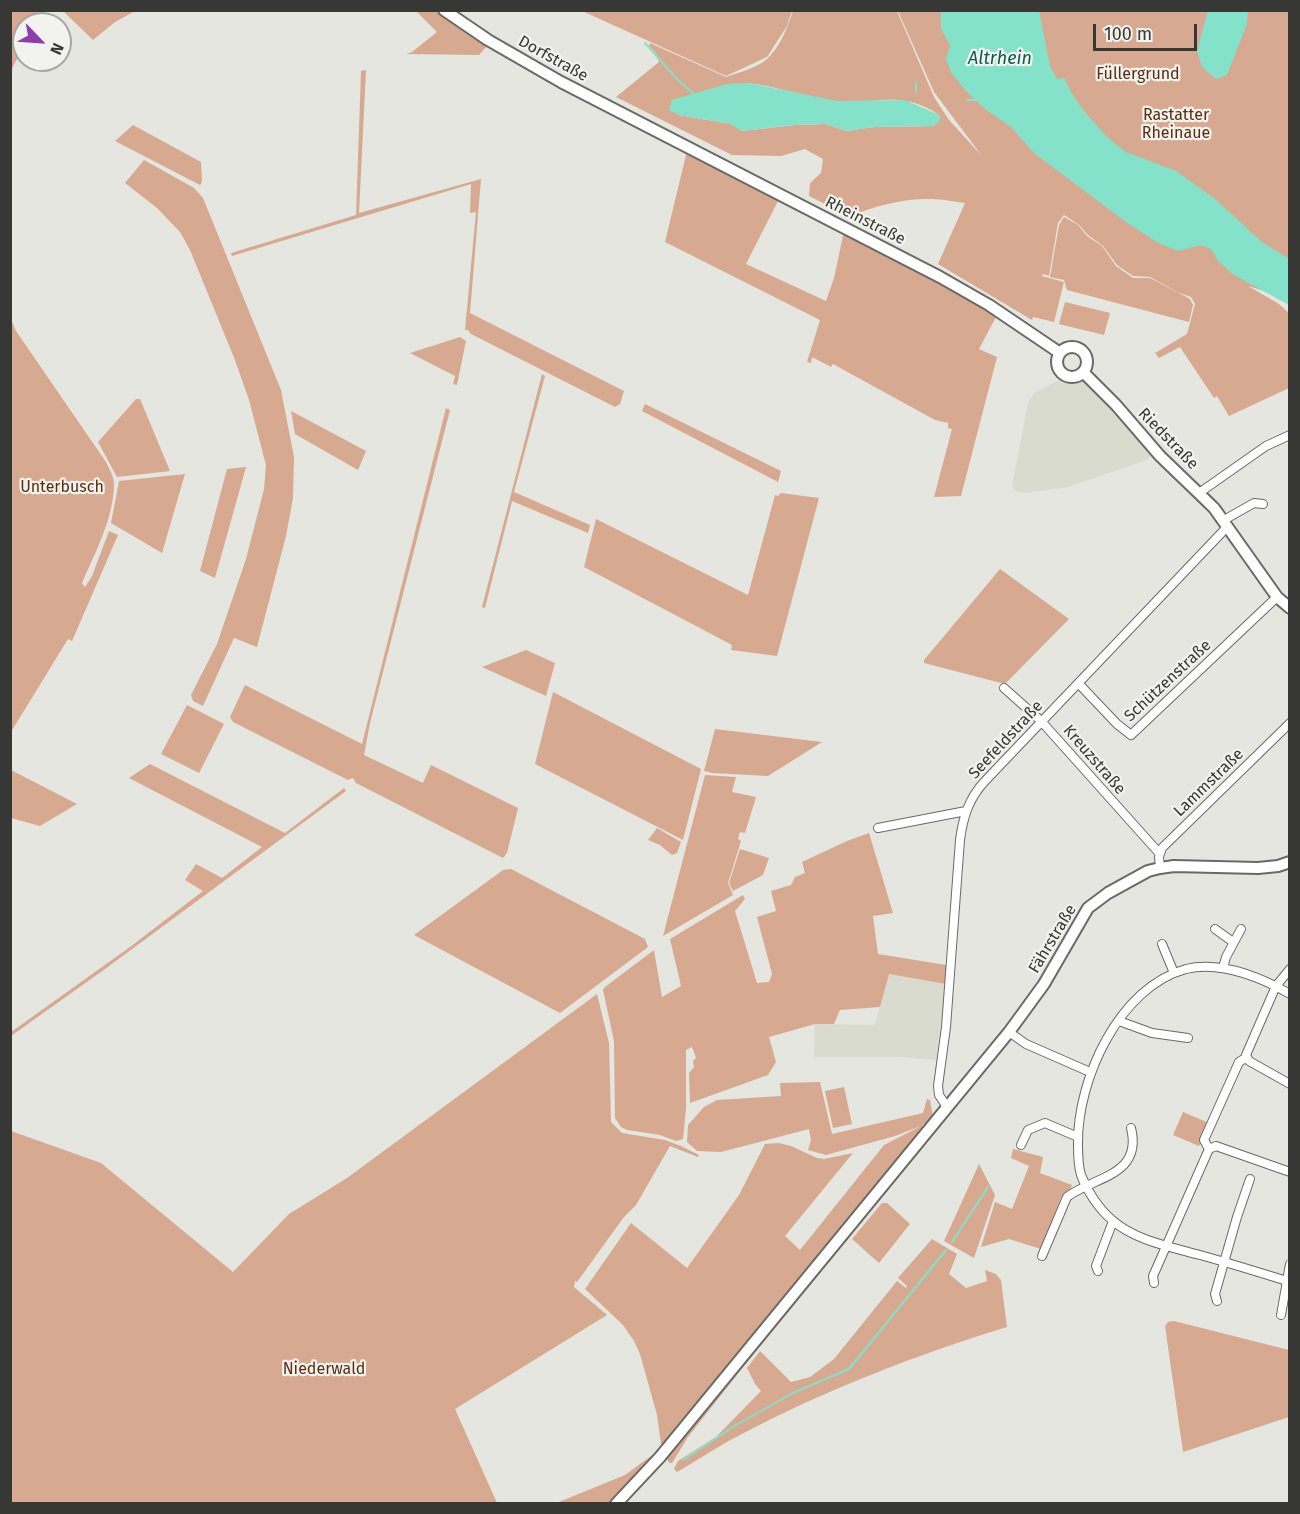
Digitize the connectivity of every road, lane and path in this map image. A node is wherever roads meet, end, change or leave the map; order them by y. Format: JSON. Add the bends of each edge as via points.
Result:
{"nodes":[{"id":1,"x":444,"y":10,"type":"edge"},
{"id":2,"x":650,"y":128,"type":"joint"},
{"id":3,"x":1060,"y":353,"type":"junction"},
{"id":4,"x":1087,"y":375,"type":"junction"},
{"id":5,"x":1290,"y":435,"type":"edge"},
{"id":6,"x":1199,"y":493,"type":"junction"},
{"id":7,"x":1263,"y":504,"type":"dead end"},
{"id":8,"x":1226,"y":523,"type":"junction"},
{"id":9,"x":1276,"y":597,"type":"junction"},
{"id":10,"x":1288,"y":605,"type":"edge"},
{"id":11,"x":1079,"y":684,"type":"junction"},
{"id":12,"x":1004,"y":687,"type":"dead end"},
{"id":13,"x":1041,"y":721,"type":"junction"},
{"id":14,"x":1290,"y":723,"type":"edge"},
{"id":15,"x":966,"y":811,"type":"junction"},
{"id":16,"x":878,"y":828,"type":"dead end"},
{"id":17,"x":1160,"y":854,"type":"junction"},
{"id":18,"x":1290,"y":862,"type":"edge"},
{"id":19,"x":1160,"y":868,"type":"junction"},
{"id":20,"x":1215,"y":929,"type":"dead end"},
{"id":21,"x":1241,"y":929,"type":"dead end"},
{"id":22,"x":1233,"y":942,"type":"junction"},
{"id":23,"x":1162,"y":944,"type":"dead end"},
{"id":24,"x":1223,"y":968,"type":"junction"},
{"id":25,"x":1290,"y":969,"type":"edge"},
{"id":26,"x":1174,"y":974,"type":"junction"},
{"id":27,"x":1276,"y":986,"type":"junction"},
{"id":28,"x":1290,"y":994,"type":"edge"},
{"id":29,"x":1119,"y":1021,"type":"junction"},
{"id":30,"x":1009,"y":1032,"type":"junction"},
{"id":31,"x":1188,"y":1038,"type":"dead end"},
{"id":32,"x":1247,"y":1057,"type":"junction"},
{"id":33,"x":1090,"y":1072,"type":"junction"},
{"id":34,"x":1290,"y":1084,"type":"edge"},
{"id":35,"x":947,"y":1107,"type":"junction"},
{"id":36,"x":1131,"y":1128,"type":"dead end"},
{"id":37,"x":1078,"y":1137,"type":"junction"},
{"id":38,"x":1021,"y":1145,"type":"dead end"},
{"id":39,"x":1209,"y":1149,"type":"junction"},
{"id":40,"x":1290,"y":1173,"type":"edge"},
{"id":41,"x":1250,"y":1179,"type":"dead end"},
{"id":42,"x":1087,"y":1186,"type":"junction"},
{"id":43,"x":1113,"y":1221,"type":"junction"},
{"id":44,"x":1166,"y":1245,"type":"junction"},
{"id":45,"x":1042,"y":1256,"type":"dead end"},
{"id":46,"x":1224,"y":1262,"type":"junction"},
{"id":47,"x":1290,"y":1264,"type":"edge"},
{"id":48,"x":1098,"y":1271,"type":"dead end"},
{"id":49,"x":1287,"y":1281,"type":"junction"},
{"id":50,"x":1154,"y":1282,"type":"dead end"},
{"id":51,"x":1217,"y":1301,"type":"dead end"},
{"id":52,"x":1281,"y":1315,"type":"dead end"},
{"id":53,"x":616,"y":1503,"type":"edge"}],
"edges":[{"from":1,"to":2,"type":"main road","name":"Dorfstraße","via":[[521,59]]},
{"from":2,"to":3,"type":"main road","name":"Rheinstraße","via":[[940,277]]},
{"from":3,"to":4,"type":"main road","via":[[1057,365],[1061,372]]},
{"from":3,"to":4,"type":"main road","name":"Rheinstraße","via":[[1069,347],[1080,350],[1086,358]]},
{"from":4,"to":6,"type":"main road","name":"Riedstraße"},
{"from":5,"to":6,"type":"street","via":[[1266,446]]},
{"from":6,"to":8,"type":"main road","name":"Riedstraße"},
{"from":7,"to":8,"type":"street","via":[[1254,503]]},
{"from":8,"to":9,"type":"main road","name":"Riedstraße"},
{"from":8,"to":11,"type":"street","name":"Seefeldstraße"},
{"from":9,"to":10,"type":"main road","name":"Riedstraße"},
{"from":9,"to":11,"type":"street","name":"Schützenstraße","via":[[1131,735]]},
{"from":11,"to":13,"type":"street","name":"Seefeldstraße"},
{"from":12,"to":13,"type":"street","name":"Kreuzstraße"},
{"from":13,"to":15,"type":"street","name":"Seefeldstraße","via":[[978,788]]},
{"from":13,"to":17,"type":"street","name":"Kreuzstraße"},
{"from":14,"to":17,"type":"street","name":"Lammstraße"},
{"from":15,"to":16,"type":"street"},
{"from":15,"to":35,"type":"street","name":"Seefeldstraße","via":[[960,840],[938,1086]]},
{"from":17,"to":19,"type":"street"},
{"from":18,"to":19,"type":"main road","name":"Fährstraße","via":[[1258,868]]},
{"from":19,"to":30,"type":"main road","name":"Fährstraße","via":[[1125,882],[1088,909],[1044,984]]},
{"from":20,"to":22,"type":"street"},
{"from":21,"to":22,"type":"street"},
{"from":22,"to":24,"type":"street"},
{"from":23,"to":26,"type":"street"},
{"from":24,"to":26,"type":"street","via":[[1195,968]]},
{"from":24,"to":27,"type":"street"},
{"from":25,"to":27,"type":"street"},
{"from":26,"to":29,"type":"street","via":[[1149,988]]},
{"from":27,"to":28,"type":"street"},
{"from":27,"to":32,"type":"street"},
{"from":29,"to":31,"type":"street","via":[[1152,1033]]},
{"from":29,"to":33,"type":"street"},
{"from":30,"to":33,"type":"street","via":[[1026,1044]]},
{"from":30,"to":35,"type":"main road","name":"Fährstraße"},
{"from":32,"to":34,"type":"street"},
{"from":32,"to":39,"type":"street","via":[[1239,1062],[1204,1140]]},
{"from":33,"to":37,"type":"street"},
{"from":35,"to":53,"type":"main road","name":"Fährstraße","via":[[660,1457]]},
{"from":36,"to":42,"type":"street","via":[[1133,1147],[1129,1158],[1112,1176]]},
{"from":37,"to":38,"type":"street","via":[[1045,1123],[1028,1130]]},
{"from":37,"to":42,"type":"street","via":[[1081,1175]]},
{"from":39,"to":40,"type":"street","via":[[1216,1146]]},
{"from":39,"to":44,"type":"street"},
{"from":41,"to":46,"type":"street"},
{"from":42,"to":43,"type":"street"},
{"from":42,"to":45,"type":"street","via":[[1067,1197]]},
{"from":43,"to":44,"type":"street","via":[[1134,1234]]},
{"from":43,"to":48,"type":"street","via":[[1096,1266]]},
{"from":44,"to":46,"type":"street"},
{"from":44,"to":50,"type":"street"},
{"from":46,"to":49,"type":"street"},
{"from":46,"to":51,"type":"street","via":[[1215,1294]]},
{"from":47,"to":49,"type":"street"},
{"from":49,"to":52,"type":"street"}]}
